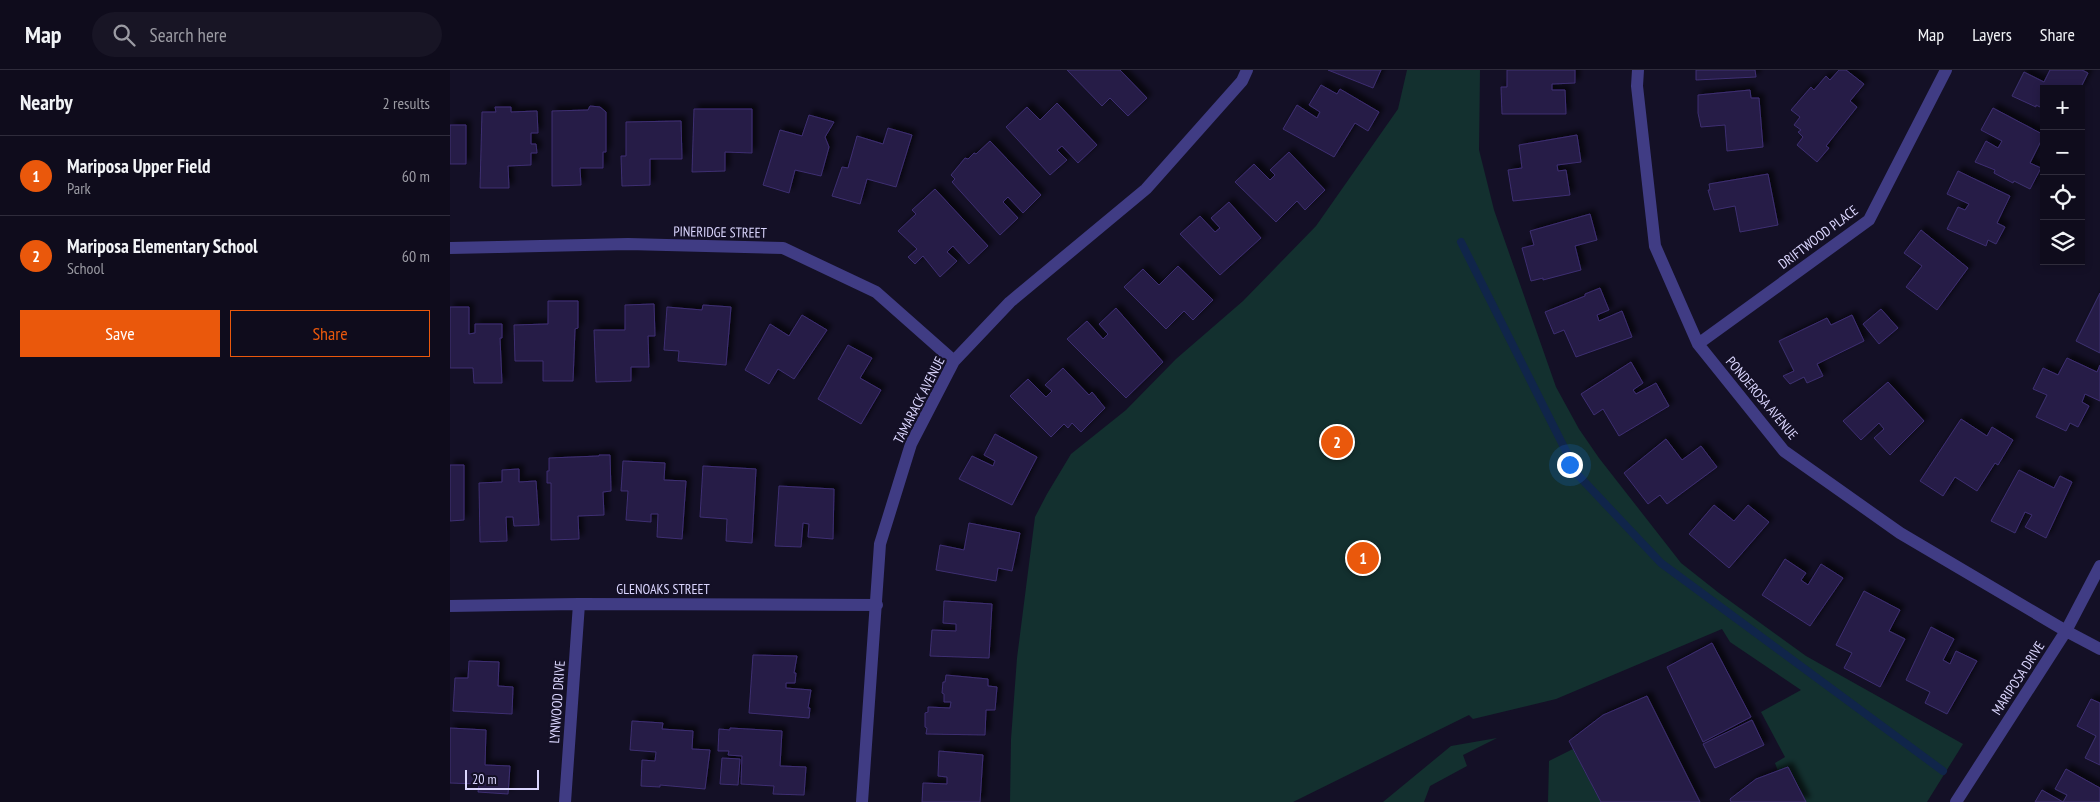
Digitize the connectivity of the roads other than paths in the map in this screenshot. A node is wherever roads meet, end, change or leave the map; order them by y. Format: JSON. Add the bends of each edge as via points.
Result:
{"nodes":[{"id":1,"x":1246,"y":70,"type":"edge"},
{"id":2,"x":1638,"y":70,"type":"edge"},
{"id":3,"x":1946,"y":70,"type":"edge"},
{"id":4,"x":450,"y":248,"type":"edge"},
{"id":5,"x":1698,"y":344,"type":"junction"},
{"id":6,"x":954,"y":361,"type":"junction"},
{"id":7,"x":2100,"y":566,"type":"edge"},
{"id":8,"x":579,"y":604,"type":"junction"},
{"id":9,"x":877,"y":605,"type":"junction"},
{"id":10,"x":450,"y":606,"type":"edge"},
{"id":11,"x":2066,"y":631,"type":"junction"},
{"id":12,"x":2100,"y":649,"type":"edge"},
{"id":13,"x":565,"y":802,"type":"edge"},
{"id":14,"x":862,"y":802,"type":"edge"},
{"id":15,"x":1956,"y":802,"type":"edge"}],
"edges":[{"from":1,"to":6,"type":"street","name":"TAMARACK AVENUE","via":[[1242,81],[1146,190],[1010,302]]},
{"from":2,"to":5,"type":"street","name":"PONDEROSA AVENUE","via":[[1636,86],[1655,246]]},
{"from":3,"to":5,"type":"street","name":"DRIFTWOOD PLACE","via":[[1869,220]]},
{"from":4,"to":6,"type":"street","name":"PINERIDGE STREET","via":[[628,244],[783,248],[876,292]]},
{"from":5,"to":11,"type":"street","name":"PONDEROSA AVENUE","via":[[1784,450],[1900,533]]},
{"from":6,"to":9,"type":"street","name":"TAMARACK AVENUE","via":[[908,454],[880,544]]},
{"from":7,"to":11,"type":"street","name":"MARIPOSA DRIVE"},
{"from":8,"to":9,"type":"street","name":"GLENOAKS STREET"},
{"from":8,"to":10,"type":"street","name":"GLENOAKS STREET"},
{"from":8,"to":13,"type":"street","name":"LYNWOOD DRIVE"},
{"from":9,"to":14,"type":"street","name":"TAMARACK AVENUE"},
{"from":11,"to":12,"type":"street","name":"PONDEROSA AVENUE"},
{"from":11,"to":15,"type":"street","name":"MARIPOSA DRIVE"}]}
